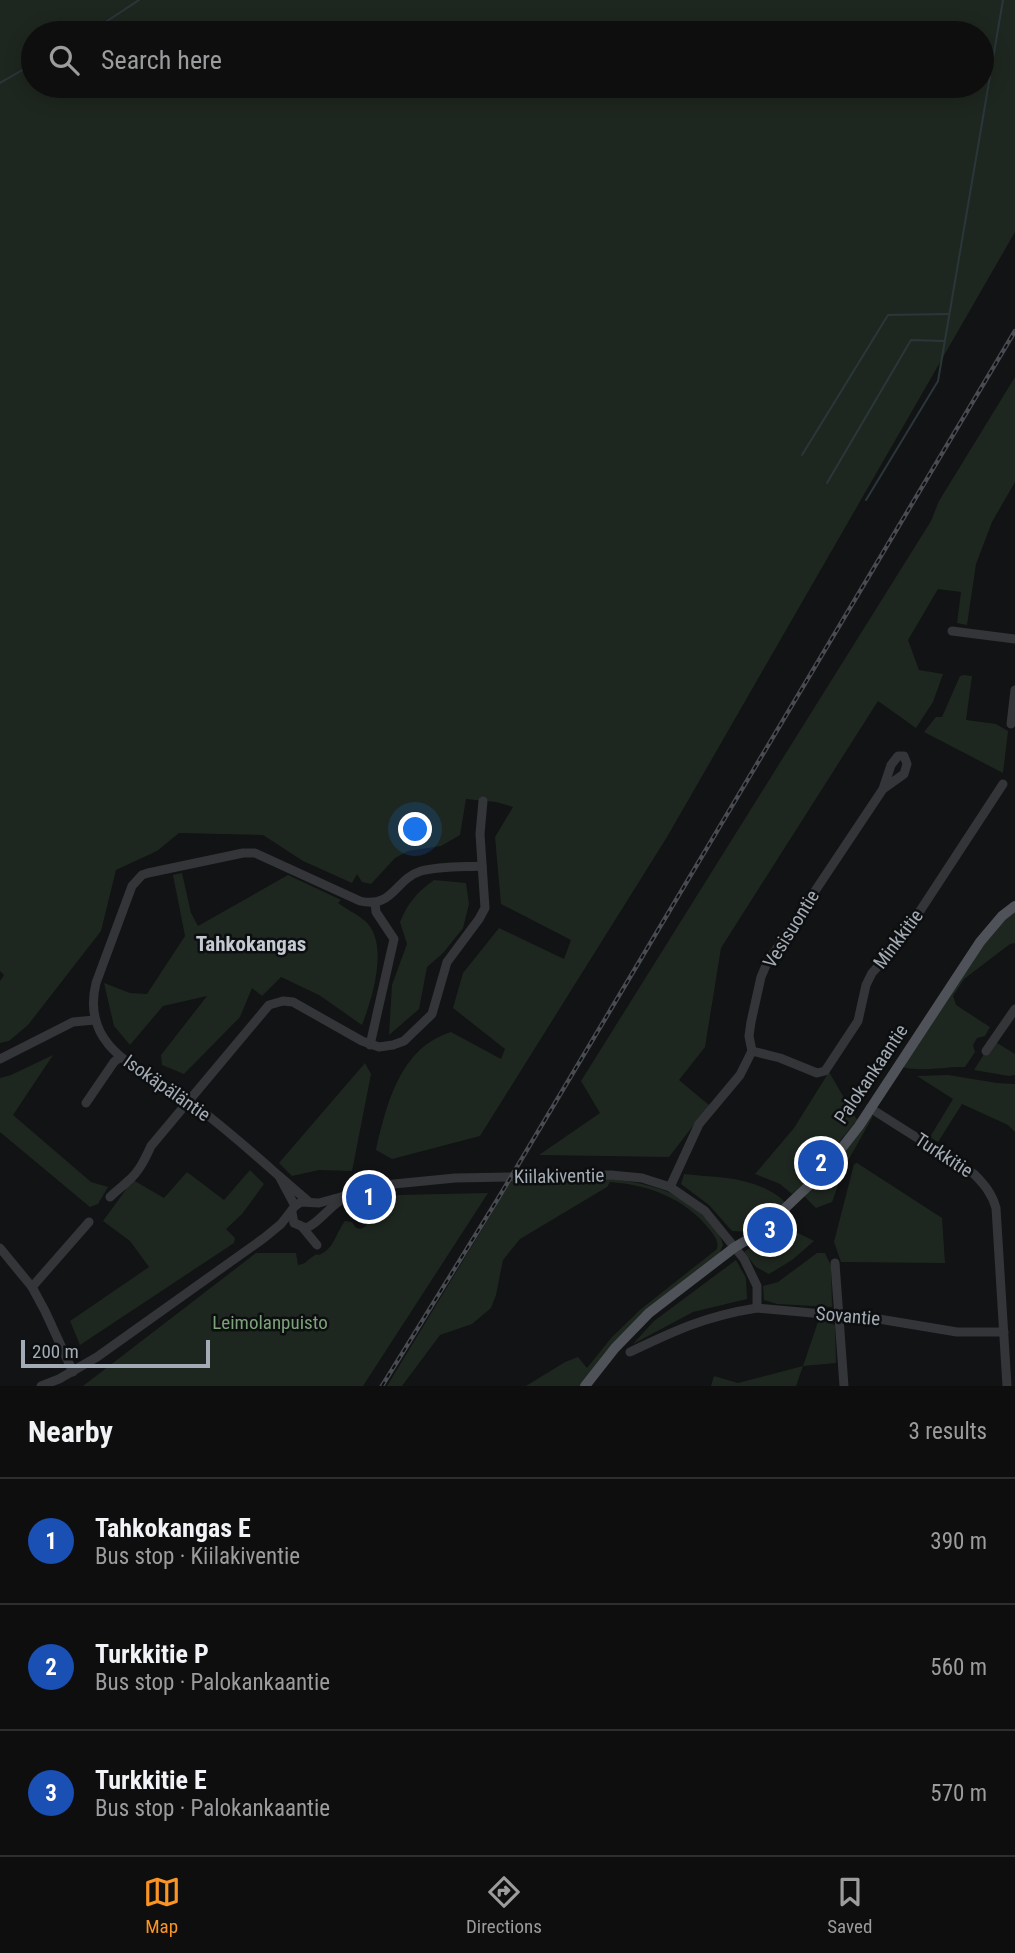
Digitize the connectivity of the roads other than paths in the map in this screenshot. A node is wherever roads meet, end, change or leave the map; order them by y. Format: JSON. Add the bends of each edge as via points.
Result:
{"nodes":[{"id":1,"x":952,"y":631,"type":"dead end"},
{"id":2,"x":1015,"y":639,"type":"edge"},
{"id":3,"x":1015,"y":690,"type":"edge"},
{"id":4,"x":1011,"y":724,"type":"dead end"},
{"id":5,"x":1003,"y":784,"type":"dead end"},
{"id":6,"x":883,"y":789,"type":"dead end"},
{"id":7,"x":483,"y":801,"type":"dead end"},
{"id":8,"x":482,"y":866,"type":"junction"},
{"id":9,"x":375,"y":903,"type":"junction"},
{"id":10,"x":1015,"y":906,"type":"edge"},
{"id":11,"x":1015,"y":1009,"type":"edge"},
{"id":12,"x":95,"y":1020,"type":"junction"},
{"id":13,"x":370,"y":1045,"type":"junction"},
{"id":14,"x":752,"y":1051,"type":"junction"},
{"id":15,"x":986,"y":1051,"type":"dead end"},
{"id":16,"x":120,"y":1057,"type":"junction"},
{"id":17,"x":0,"y":1059,"type":"edge"},
{"id":18,"x":188,"y":1100,"type":"junction"},
{"id":19,"x":86,"y":1103,"type":"dead end"},
{"id":20,"x":870,"y":1108,"type":"junction"},
{"id":21,"x":279,"y":1176,"type":"junction"},
{"id":22,"x":670,"y":1187,"type":"junction"},
{"id":23,"x":357,"y":1193,"type":"junction"},
{"id":24,"x":110,"y":1198,"type":"dead end"},
{"id":25,"x":310,"y":1203,"type":"junction"},
{"id":26,"x":293,"y":1209,"type":"junction"},
{"id":27,"x":316,"y":1221,"type":"junction"},
{"id":28,"x":89,"y":1222,"type":"dead end"},
{"id":29,"x":300,"y":1227,"type":"junction"},
{"id":30,"x":264,"y":1238,"type":"junction"},
{"id":31,"x":735,"y":1247,"type":"junction"},
{"id":32,"x":0,"y":1248,"type":"edge"},
{"id":33,"x":835,"y":1263,"type":"dead end"},
{"id":34,"x":32,"y":1287,"type":"junction"},
{"id":35,"x":757,"y":1308,"type":"junction"},
{"id":36,"x":838,"y":1315,"type":"junction"},
{"id":37,"x":1004,"y":1332,"type":"junction"},
{"id":38,"x":630,"y":1352,"type":"dead end"},
{"id":39,"x":74,"y":1372,"type":"junction"},
{"id":40,"x":41,"y":1386,"type":"edge"},
{"id":41,"x":585,"y":1386,"type":"edge"},
{"id":42,"x":844,"y":1386,"type":"edge"},
{"id":43,"x":1007,"y":1386,"type":"edge"}],
"edges":[{"from":1,"to":2,"type":"street"},
{"from":3,"to":4,"type":"street"},
{"from":5,"to":14,"type":"street","name":"Minkkitie","via":[[899,943],[872,973],[858,1021],[825,1071],[817,1073]]},
{"from":6,"to":14,"type":"street","name":"Vesisuontie","via":[[767,963],[751,1022]]},
{"from":7,"to":8,"type":"street"},
{"from":8,"to":9,"type":"street","via":[[418,872]]},
{"from":8,"to":13,"type":"street","via":[[483,913],[447,961],[434,1010],[404,1041],[387,1047]]},
{"from":9,"to":12,"type":"street","via":[[360,901],[255,853],[142,875],[132,886],[96,983]]},
{"from":9,"to":13,"type":"street","via":[[394,939]]},
{"from":10,"to":20,"type":"main road","name":"Palokankaantie","via":[[979,942]]},
{"from":11,"to":15,"type":"street"},
{"from":12,"to":16,"type":"street","name":"Isokäpäläntie"},
{"from":12,"to":17,"type":"street","via":[[73,1022]]},
{"from":13,"to":18,"type":"street","via":[[293,1002],[278,1002],[266,1008]]},
{"from":14,"to":22,"type":"street","name":"Vesisuontie","via":[[740,1075],[699,1124]]},
{"from":16,"to":18,"type":"street","name":"Isokäpäläntie"},
{"from":16,"to":19,"type":"street"},
{"from":18,"to":21,"type":"street","name":"Isokäpäläntie"},
{"from":18,"to":24,"type":"street","via":[[151,1146],[146,1160]]},
{"from":20,"to":31,"type":"main road","name":"Palokankaantie","via":[[824,1172],[759,1233]]},
{"from":20,"to":37,"type":"street","name":"Turkkitie","via":[[987,1186],[996,1208]]},
{"from":21,"to":25,"type":"street","name":"Isokäpäläntie"},
{"from":21,"to":26,"type":"street","name":"Isokäpäläntie"},
{"from":22,"to":23,"type":"street","name":"Kiilakiventie","via":[[611,1175],[543,1176],[416,1180]]},
{"from":22,"to":31,"type":"street","name":"Kiilakiventie","via":[[705,1211]]},
{"from":23,"to":25,"type":"street","name":"Kiilakiventie"},
{"from":23,"to":27,"type":"street","name":"Kiilakiventie"},
{"from":25,"to":26,"type":"street","via":[[301,1202]]},
{"from":25,"to":27,"type":"street","via":[[317,1209]]},
{"from":26,"to":29,"type":"street","via":[[293,1220]]},
{"from":26,"to":30,"type":"street"},
{"from":27,"to":29,"type":"street"},
{"from":27,"to":29,"type":"street","via":[[320,1243]]},
{"from":28,"to":34,"type":"street"},
{"from":29,"to":30,"type":"street"},
{"from":30,"to":39,"type":"street"},
{"from":31,"to":35,"type":"street","via":[[757,1286]]},
{"from":31,"to":41,"type":"main road","name":"Palokankaantie","via":[[649,1313]]},
{"from":32,"to":34,"type":"street"},
{"from":33,"to":36,"type":"street"},
{"from":34,"to":39,"type":"street"},
{"from":35,"to":36,"type":"street","name":"Sovantie"},
{"from":35,"to":38,"type":"street","via":[[693,1323]]},
{"from":36,"to":37,"type":"street","name":"Sovantie","via":[[957,1332]]},
{"from":36,"to":42,"type":"street"},
{"from":37,"to":43,"type":"street","name":"Turkkitie"},
{"from":39,"to":40,"type":"street"}]}
